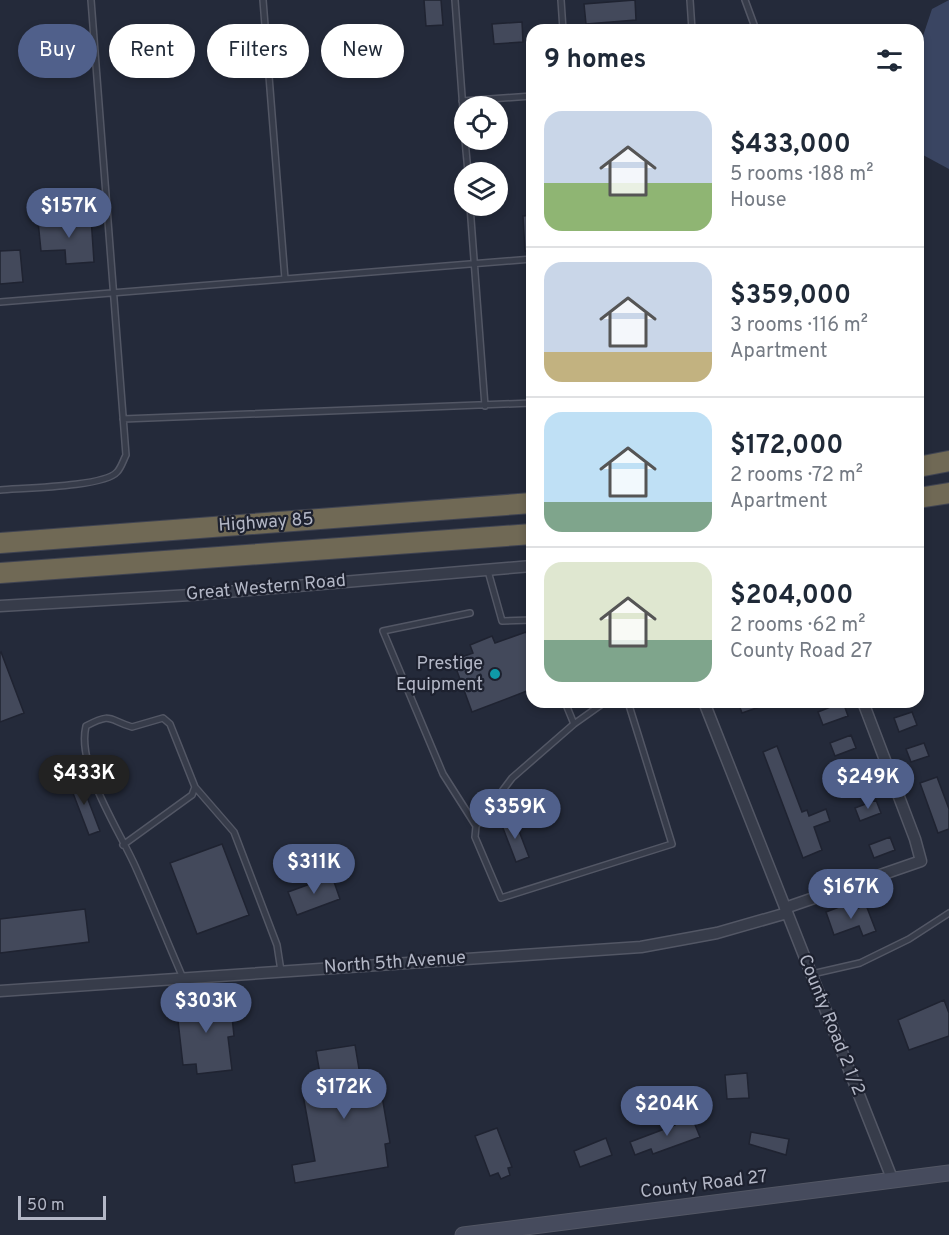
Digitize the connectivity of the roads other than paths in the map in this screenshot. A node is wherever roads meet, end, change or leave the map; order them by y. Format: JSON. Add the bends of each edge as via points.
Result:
{"nodes":[{"id":1,"x":91,"y":0,"type":"edge"},
{"id":2,"x":264,"y":0,"type":"edge"},
{"id":3,"x":455,"y":0,"type":"edge"},
{"id":4,"x":561,"y":0,"type":"edge"},
{"id":5,"x":690,"y":0,"type":"edge"},
{"id":6,"x":744,"y":0,"type":"edge"},
{"id":7,"x":563,"y":24,"type":"edge"},
{"id":8,"x":692,"y":24,"type":"edge"},
{"id":9,"x":754,"y":24,"type":"edge"},
{"id":10,"x":462,"y":96,"type":"edge"},
{"id":11,"x":526,"y":96,"type":"edge"},
{"id":12,"x":508,"y":98,"type":"edge"},
{"id":13,"x":471,"y":216,"type":"edge"},
{"id":14,"x":526,"y":260,"type":"edge"},
{"id":15,"x":475,"y":264,"type":"junction"},
{"id":16,"x":285,"y":279,"type":"junction"},
{"id":17,"x":113,"y":293,"type":"junction"},
{"id":18,"x":0,"y":302,"type":"edge"},
{"id":19,"x":526,"y":403,"type":"edge"},
{"id":20,"x":485,"y":406,"type":"junction"},
{"id":21,"x":123,"y":419,"type":"junction"},
{"id":22,"x":949,"y":461,"type":"edge"},
{"id":23,"x":924,"y":466,"type":"edge"},
{"id":24,"x":0,"y":490,"type":"edge"},
{"id":25,"x":949,"y":493,"type":"edge"},
{"id":26,"x":924,"y":497,"type":"edge"},
{"id":27,"x":526,"y":503,"type":"edge"},
{"id":28,"x":526,"y":534,"type":"edge"},
{"id":29,"x":0,"y":543,"type":"edge"},
{"id":30,"x":526,"y":567,"type":"edge"},
{"id":31,"x":487,"y":570,"type":"junction"},
{"id":32,"x":0,"y":573,"type":"edge"},
{"id":33,"x":0,"y":606,"type":"edge"},
{"id":34,"x":470,"y":613,"type":"dead end"},
{"id":35,"x":526,"y":620,"type":"edge"},
{"id":36,"x":567,"y":708,"type":"edge"},
{"id":37,"x":597,"y":708,"type":"edge"},
{"id":38,"x":630,"y":708,"type":"edge"},
{"id":39,"x":707,"y":708,"type":"edge"},
{"id":40,"x":865,"y":708,"type":"edge"},
{"id":41,"x":574,"y":724,"type":"junction"},
{"id":42,"x":195,"y":787,"type":"junction"},
{"id":43,"x":476,"y":826,"type":"junction"},
{"id":44,"x":123,"y":845,"type":"junction"},
{"id":45,"x":787,"y":909,"type":"junction"},
{"id":46,"x":949,"y":913,"type":"edge"},
{"id":47,"x":281,"y":971,"type":"junction"},
{"id":48,"x":811,"y":974,"type":"junction"},
{"id":49,"x":183,"y":978,"type":"junction"},
{"id":50,"x":0,"y":991,"type":"edge"},
{"id":51,"x":949,"y":1173,"type":"edge"},
{"id":52,"x":893,"y":1181,"type":"junction"},
{"id":53,"x":463,"y":1235,"type":"edge"}],
"edges":[{"from":1,"to":17,"type":"lane"},
{"from":2,"to":16,"type":"lane"},
{"from":3,"to":10,"type":"lane"},
{"from":4,"to":7,"type":"lane"},
{"from":5,"to":8,"type":"lane"},
{"from":6,"to":9,"type":"lane"},
{"from":11,"to":12,"type":"lane"},
{"from":13,"to":15,"type":"lane"},
{"from":14,"to":15,"type":"lane"},
{"from":15,"to":16,"type":"lane"},
{"from":15,"to":20,"type":"lane"},
{"from":16,"to":17,"type":"lane"},
{"from":17,"to":18,"type":"lane"},
{"from":17,"to":21,"type":"lane"},
{"from":19,"to":20,"type":"lane"},
{"from":20,"to":21,"type":"lane"},
{"from":21,"to":24,"type":"lane","via":[[126,455],[117,473],[107,479]]},
{"from":22,"to":23,"type":"highway"},
{"from":25,"to":26,"type":"highway"},
{"from":27,"to":29,"type":"highway","name":"Highway 85"},
{"from":28,"to":32,"type":"highway","name":"Highway 85"},
{"from":30,"to":31,"type":"street","name":"Great Western Road"},
{"from":31,"to":33,"type":"street","name":"Great Western Road","via":[[191,595]]},
{"from":31,"to":35,"type":"lane","via":[[502,621]]},
{"from":34,"to":43,"type":"lane","via":[[383,631],[443,774]]},
{"from":36,"to":41,"type":"lane"},
{"from":37,"to":41,"type":"lane"},
{"from":38,"to":43,"type":"lane","via":[[672,844],[501,897],[475,837]]},
{"from":39,"to":45,"type":"street","name":"County Road 2 1/2"},
{"from":40,"to":45,"type":"street","name":"North 5th Avenue","via":[[921,861]]},
{"from":41,"to":43,"type":"lane","via":[[512,778]]},
{"from":42,"to":44,"type":"lane","via":[[184,803]]},
{"from":42,"to":44,"type":"lane","via":[[167,719],[132,727],[106,718],[86,726],[88,762]]},
{"from":42,"to":47,"type":"lane","via":[[234,832],[271,928]]},
{"from":44,"to":49,"type":"lane"},
{"from":45,"to":47,"type":"street","name":"North 5th Avenue","via":[[717,933],[641,946]]},
{"from":45,"to":48,"type":"street","name":"County Road 2 1/2"},
{"from":46,"to":48,"type":"lane","via":[[909,939],[860,963]]},
{"from":47,"to":49,"type":"street","name":"North 5th Avenue"},
{"from":48,"to":52,"type":"street","name":"County Road 2 1/2"},
{"from":49,"to":50,"type":"street","name":"North 5th Avenue"},
{"from":51,"to":52,"type":"street","name":"County Road 27"},
{"from":52,"to":53,"type":"street","name":"County Road 27"}]}
